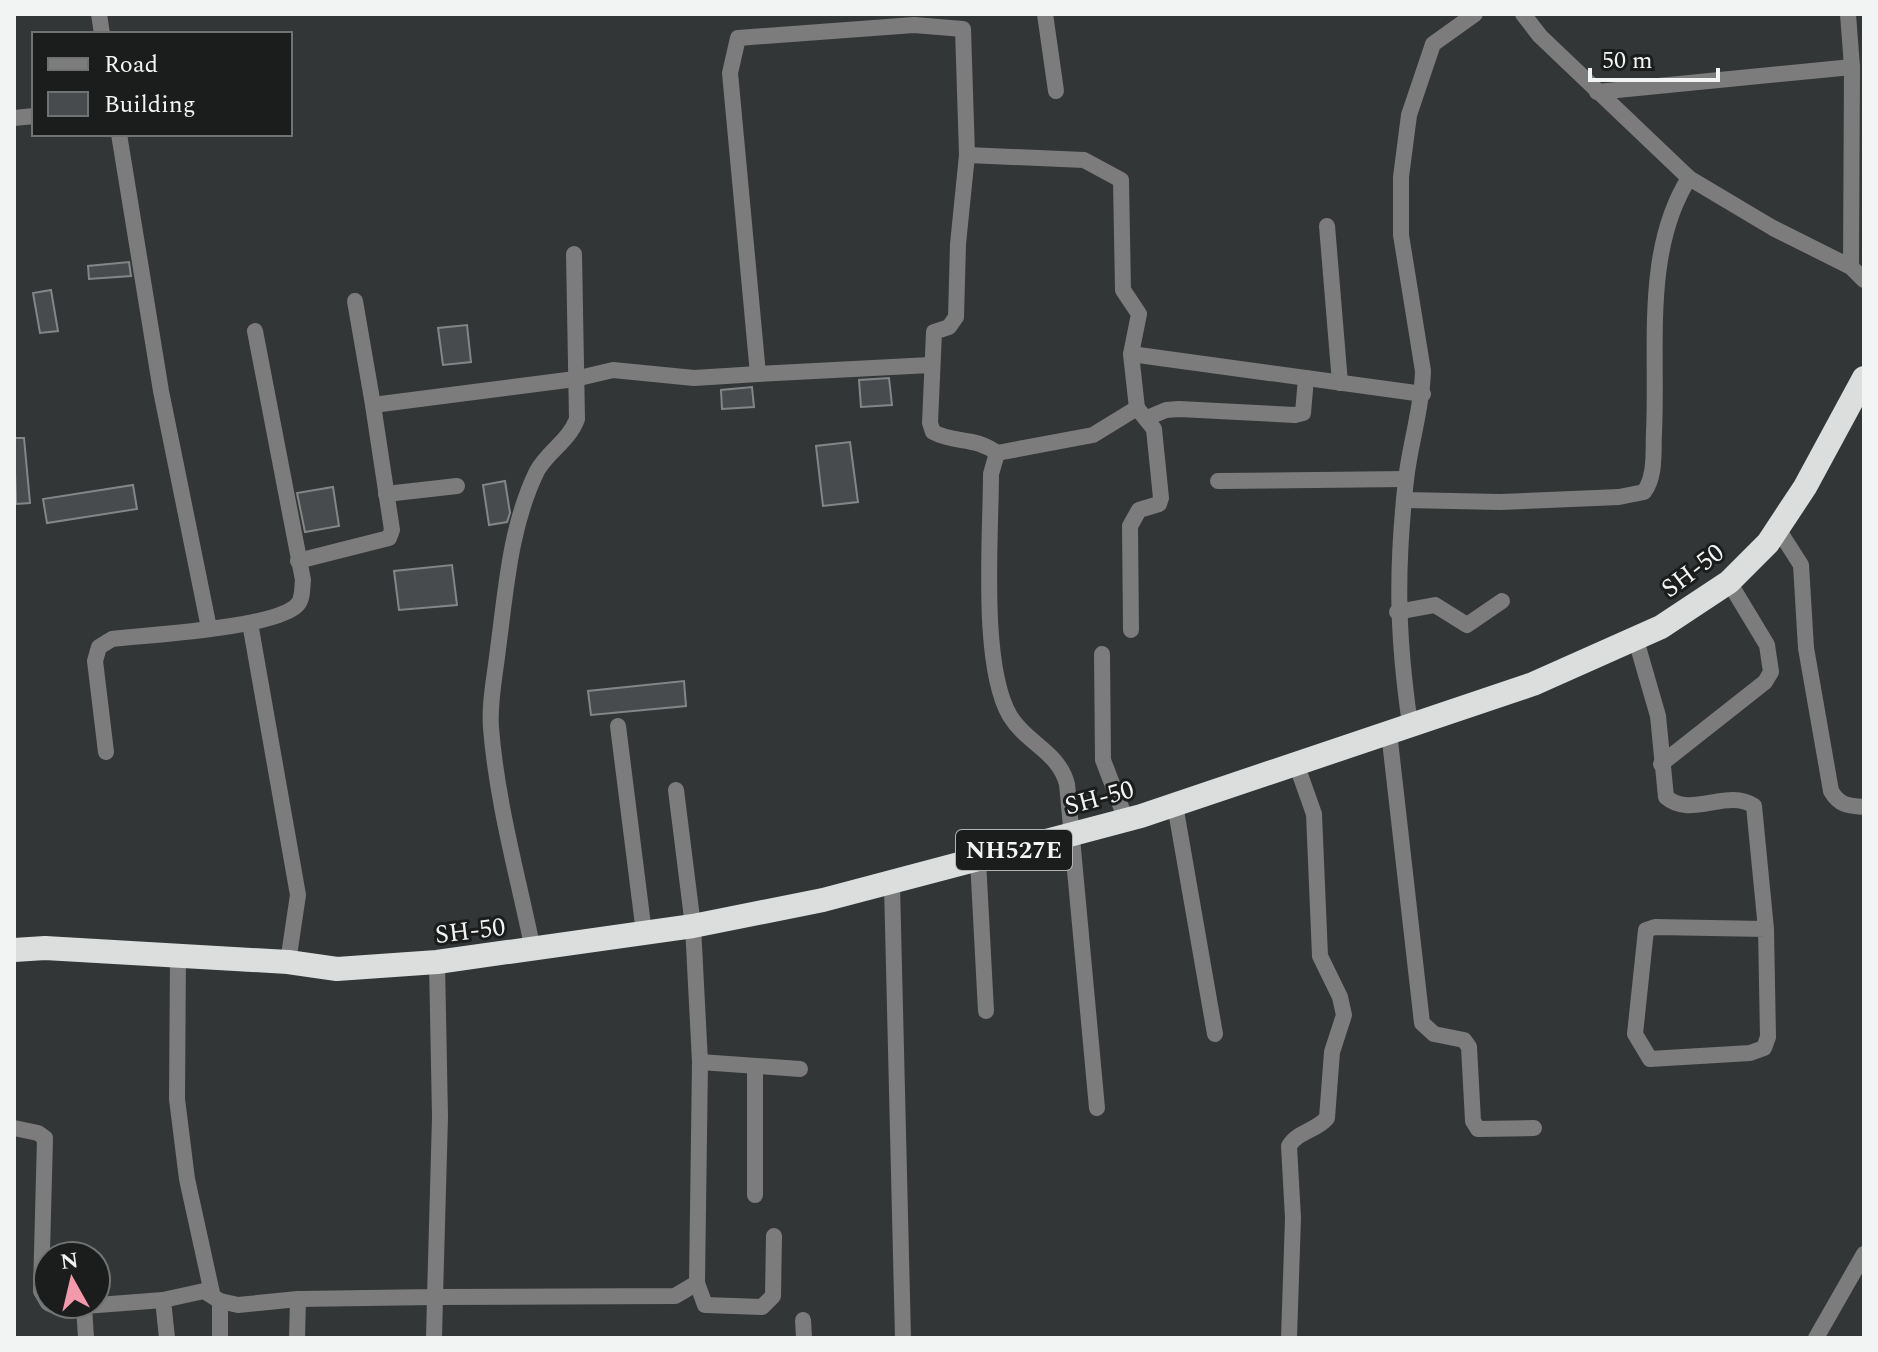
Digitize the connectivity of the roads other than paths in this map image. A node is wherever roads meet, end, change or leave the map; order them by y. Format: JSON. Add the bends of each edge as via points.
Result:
{"nodes":[{"id":1,"x":1045,"y":14,"type":"edge"},
{"id":2,"x":1475,"y":14,"type":"edge"},
{"id":3,"x":1523,"y":14,"type":"edge"},
{"id":4,"x":1848,"y":14,"type":"edge"},
{"id":5,"x":963,"y":21,"type":"edge"},
{"id":6,"x":1852,"y":67,"type":"junction"},
{"id":7,"x":1056,"y":91,"type":"dead end"},
{"id":8,"x":1597,"y":92,"type":"junction"},
{"id":9,"x":119,"y":136,"type":"edge"},
{"id":10,"x":967,"y":155,"type":"junction"},
{"id":11,"x":1689,"y":178,"type":"junction"},
{"id":12,"x":1327,"y":226,"type":"dead end"},
{"id":13,"x":574,"y":254,"type":"dead end"},
{"id":14,"x":1851,"y":267,"type":"junction"},
{"id":15,"x":1864,"y":280,"type":"edge"},
{"id":16,"x":355,"y":301,"type":"dead end"},
{"id":17,"x":255,"y":331,"type":"dead end"},
{"id":18,"x":1131,"y":354,"type":"junction"},
{"id":19,"x":930,"y":365,"type":"junction"},
{"id":20,"x":758,"y":374,"type":"junction"},
{"id":21,"x":1306,"y":378,"type":"junction"},
{"id":22,"x":1864,"y":378,"type":"edge"},
{"id":23,"x":575,"y":379,"type":"junction"},
{"id":24,"x":1340,"y":383,"type":"junction"},
{"id":25,"x":1423,"y":394,"type":"junction"},
{"id":26,"x":373,"y":405,"type":"junction"},
{"id":27,"x":1142,"y":413,"type":"junction"},
{"id":28,"x":997,"y":453,"type":"junction"},
{"id":29,"x":1406,"y":479,"type":"junction"},
{"id":30,"x":1218,"y":481,"type":"dead end"},
{"id":31,"x":457,"y":486,"type":"dead end"},
{"id":32,"x":386,"y":494,"type":"junction"},
{"id":33,"x":1405,"y":500,"type":"junction"},
{"id":34,"x":1778,"y":529,"type":"junction"},
{"id":35,"x":298,"y":561,"type":"junction"},
{"id":36,"x":1729,"y":582,"type":"junction"},
{"id":37,"x":1502,"y":601,"type":"dead end"},
{"id":38,"x":1397,"y":612,"type":"junction"},
{"id":39,"x":250,"y":623,"type":"junction"},
{"id":40,"x":209,"y":628,"type":"junction"},
{"id":41,"x":1131,"y":630,"type":"dead end"},
{"id":42,"x":1636,"y":640,"type":"junction"},
{"id":43,"x":1102,"y":654,"type":"dead end"},
{"id":44,"x":618,"y":726,"type":"dead end"},
{"id":45,"x":1399,"y":728,"type":"junction"},
{"id":46,"x":106,"y":752,"type":"dead end"},
{"id":47,"x":1661,"y":764,"type":"junction"},
{"id":48,"x":1297,"y":766,"type":"junction"},
{"id":49,"x":676,"y":790,"type":"dead end"},
{"id":50,"x":1175,"y":805,"type":"junction"},
{"id":51,"x":1864,"y":807,"type":"edge"},
{"id":52,"x":1126,"y":820,"type":"junction"},
{"id":53,"x":1074,"y":833,"type":"junction"},
{"id":54,"x":978,"y":860,"type":"junction"},
{"id":55,"x":892,"y":885,"type":"junction"},
{"id":56,"x":693,"y":926,"type":"junction"},
{"id":57,"x":1766,"y":929,"type":"junction"},
{"id":58,"x":644,"y":933,"type":"junction"},
{"id":59,"x":14,"y":950,"type":"edge"},
{"id":60,"x":533,"y":950,"type":"junction"},
{"id":61,"x":178,"y":956,"type":"junction"},
{"id":62,"x":288,"y":962,"type":"junction"},
{"id":63,"x":437,"y":962,"type":"junction"},
{"id":64,"x":986,"y":1011,"type":"dead end"},
{"id":65,"x":1215,"y":1034,"type":"dead end"},
{"id":66,"x":700,"y":1062,"type":"junction"},
{"id":67,"x":755,"y":1066,"type":"junction"},
{"id":68,"x":800,"y":1069,"type":"dead end"},
{"id":69,"x":1097,"y":1108,"type":"dead end"},
{"id":70,"x":14,"y":1128,"type":"edge"},
{"id":71,"x":1534,"y":1128,"type":"dead end"},
{"id":72,"x":755,"y":1195,"type":"dead end"},
{"id":73,"x":774,"y":1236,"type":"dead end"},
{"id":74,"x":42,"y":1240,"type":"edge"},
{"id":75,"x":1864,"y":1254,"type":"edge"},
{"id":76,"x":697,"y":1283,"type":"junction"},
{"id":77,"x":1857,"y":1285,"type":"edge"},
{"id":78,"x":216,"y":1297,"type":"junction"},
{"id":79,"x":435,"y":1297,"type":"junction"},
{"id":80,"x":298,"y":1299,"type":"junction"},
{"id":81,"x":163,"y":1300,"type":"junction"},
{"id":82,"x":112,"y":1304,"type":"edge"},
{"id":83,"x":803,"y":1320,"type":"dead end"},
{"id":84,"x":167,"y":1338,"type":"edge"},
{"id":85,"x":220,"y":1338,"type":"edge"},
{"id":86,"x":297,"y":1338,"type":"edge"},
{"id":87,"x":434,"y":1338,"type":"edge"},
{"id":88,"x":804,"y":1338,"type":"edge"},
{"id":89,"x":903,"y":1338,"type":"edge"},
{"id":90,"x":1289,"y":1338,"type":"edge"},
{"id":91,"x":1816,"y":1338,"type":"edge"}],
"edges":[{"from":1,"to":7,"type":"street"},
{"from":2,"to":25,"type":"street","via":[[1433,44],[1409,115],[1401,235]]},
{"from":3,"to":8,"type":"street"},
{"from":4,"to":6,"type":"street"},
{"from":5,"to":10,"type":"street"},
{"from":5,"to":20,"type":"street","via":[[738,38],[730,73]]},
{"from":6,"to":8,"type":"street"},
{"from":6,"to":14,"type":"street"},
{"from":8,"to":11,"type":"street"},
{"from":9,"to":40,"type":"street","via":[[161,391]]},
{"from":10,"to":18,"type":"street","via":[[1084,160],[1121,180],[1123,290],[1139,314]]},
{"from":10,"to":19,"type":"street","via":[[956,317],[949,327],[934,332]]},
{"from":11,"to":14,"type":"street"},
{"from":11,"to":33,"type":"street","via":[[1676,199],[1656,276],[1652,473],[1644,492],[1500,502]]},
{"from":12,"to":24,"type":"street"},
{"from":13,"to":23,"type":"street"},
{"from":14,"to":15,"type":"street"},
{"from":16,"to":26,"type":"street"},
{"from":17,"to":35,"type":"street"},
{"from":18,"to":21,"type":"street"},
{"from":18,"to":27,"type":"street"},
{"from":19,"to":20,"type":"street"},
{"from":19,"to":28,"type":"street","via":[[933,432],[979,441]]},
{"from":20,"to":23,"type":"street","via":[[694,378],[613,370]]},
{"from":21,"to":24,"type":"street"},
{"from":21,"to":27,"type":"street","via":[[1303,413],[1295,415],[1179,409]]},
{"from":22,"to":34,"type":"highway","name":"SH-50","number":"NH527E"},
{"from":23,"to":26,"type":"street"},
{"from":23,"to":60,"type":"street","via":[[577,419],[566,440],[538,470],[508,565],[491,700],[501,793]]},
{"from":24,"to":25,"type":"street"},
{"from":25,"to":29,"type":"street"},
{"from":26,"to":32,"type":"street"},
{"from":27,"to":28,"type":"street","via":[[1093,435]]},
{"from":27,"to":41,"type":"street","via":[[1156,437],[1161,498],[1153,507],[1139,510],[1130,526]]},
{"from":28,"to":53,"type":"street","via":[[991,474],[991,642],[1011,717],[1064,771]]},
{"from":29,"to":30,"type":"street"},
{"from":29,"to":33,"type":"street"},
{"from":31,"to":32,"type":"street"},
{"from":32,"to":35,"type":"street","via":[[389,538]]},
{"from":33,"to":38,"type":"street"},
{"from":34,"to":36,"type":"highway","name":"SH-50","number":"NH527E"},
{"from":34,"to":51,"type":"street","via":[[1801,565],[1806,648],[1831,791],[1848,806]]},
{"from":35,"to":39,"type":"street","via":[[303,580],[298,605]]},
{"from":36,"to":42,"type":"highway","name":"SH-50","number":"NH527E"},
{"from":36,"to":47,"type":"street","via":[[1767,645],[1771,672]]},
{"from":37,"to":38,"type":"street","via":[[1467,625],[1435,605]]},
{"from":38,"to":45,"type":"street"},
{"from":39,"to":40,"type":"street"},
{"from":39,"to":62,"type":"street","via":[[298,895]]},
{"from":40,"to":46,"type":"street","via":[[112,639],[99,647],[95,661]]},
{"from":42,"to":45,"type":"highway","name":"SH-50","number":"NH527E","via":[[1533,684]]},
{"from":42,"to":47,"type":"street","via":[[1658,716]]},
{"from":43,"to":52,"type":"street","via":[[1103,760]]},
{"from":44,"to":58,"type":"street"},
{"from":45,"to":48,"type":"highway","name":"SH-50","number":"NH527E"},
{"from":45,"to":71,"type":"street","via":[[1422,1023],[1434,1034],[1464,1040],[1469,1047],[1473,1121],[1478,1129]]},
{"from":47,"to":57,"type":"street","via":[[1663,788],[1673,803],[1732,799],[1754,806]]},
{"from":48,"to":50,"type":"highway","name":"SH-50","number":"NH527E"},
{"from":48,"to":90,"type":"street","via":[[1314,814],[1320,956],[1344,1015],[1332,1052],[1327,1118],[1289,1146]]},
{"from":49,"to":56,"type":"street"},
{"from":50,"to":52,"type":"highway","name":"SH-50","number":"NH527E"},
{"from":50,"to":65,"type":"street"},
{"from":52,"to":53,"type":"highway","name":"SH-50","number":"NH527E"},
{"from":53,"to":54,"type":"highway","name":"SH-50","number":"NH527E"},
{"from":53,"to":69,"type":"street"},
{"from":54,"to":55,"type":"highway","name":"SH-50","number":"NH527E"},
{"from":54,"to":64,"type":"street"},
{"from":55,"to":56,"type":"highway","name":"SH-50","number":"NH527E"},
{"from":55,"to":89,"type":"street"},
{"from":56,"to":58,"type":"highway","name":"SH-50","number":"NH527E"},
{"from":56,"to":66,"type":"street"},
{"from":57,"to":57,"type":"street","via":[[1764,1048],[1650,1059],[1635,1034],[1646,930]]},
{"from":58,"to":60,"type":"highway","name":"SH-50","number":"NH527E"},
{"from":59,"to":61,"type":"highway","name":"SH-50","number":"NH527E"},
{"from":60,"to":63,"type":"highway","name":"SH-50","number":"NH527E"},
{"from":61,"to":62,"type":"highway","name":"SH-50","number":"NH527E"},
{"from":61,"to":78,"type":"street","via":[[177,1099],[187,1179]]},
{"from":62,"to":63,"type":"highway","name":"SH-50","number":"NH527E","via":[[337,969]]},
{"from":63,"to":79,"type":"street"},
{"from":66,"to":67,"type":"street"},
{"from":66,"to":76,"type":"street"},
{"from":67,"to":68,"type":"street"},
{"from":67,"to":72,"type":"street"},
{"from":70,"to":74,"type":"street","via":[[45,1138]]},
{"from":73,"to":76,"type":"street","via":[[773,1296],[762,1307],[705,1305]]},
{"from":75,"to":77,"type":"street"},
{"from":76,"to":79,"type":"street","via":[[675,1296]]},
{"from":77,"to":91,"type":"street"},
{"from":78,"to":80,"type":"street","via":[[238,1305]]},
{"from":78,"to":81,"type":"street","via":[[204,1291]]},
{"from":78,"to":85,"type":"street"},
{"from":79,"to":80,"type":"street"},
{"from":79,"to":87,"type":"street"},
{"from":80,"to":86,"type":"street"},
{"from":81,"to":82,"type":"street"},
{"from":81,"to":84,"type":"street"},
{"from":83,"to":88,"type":"street"}]}
